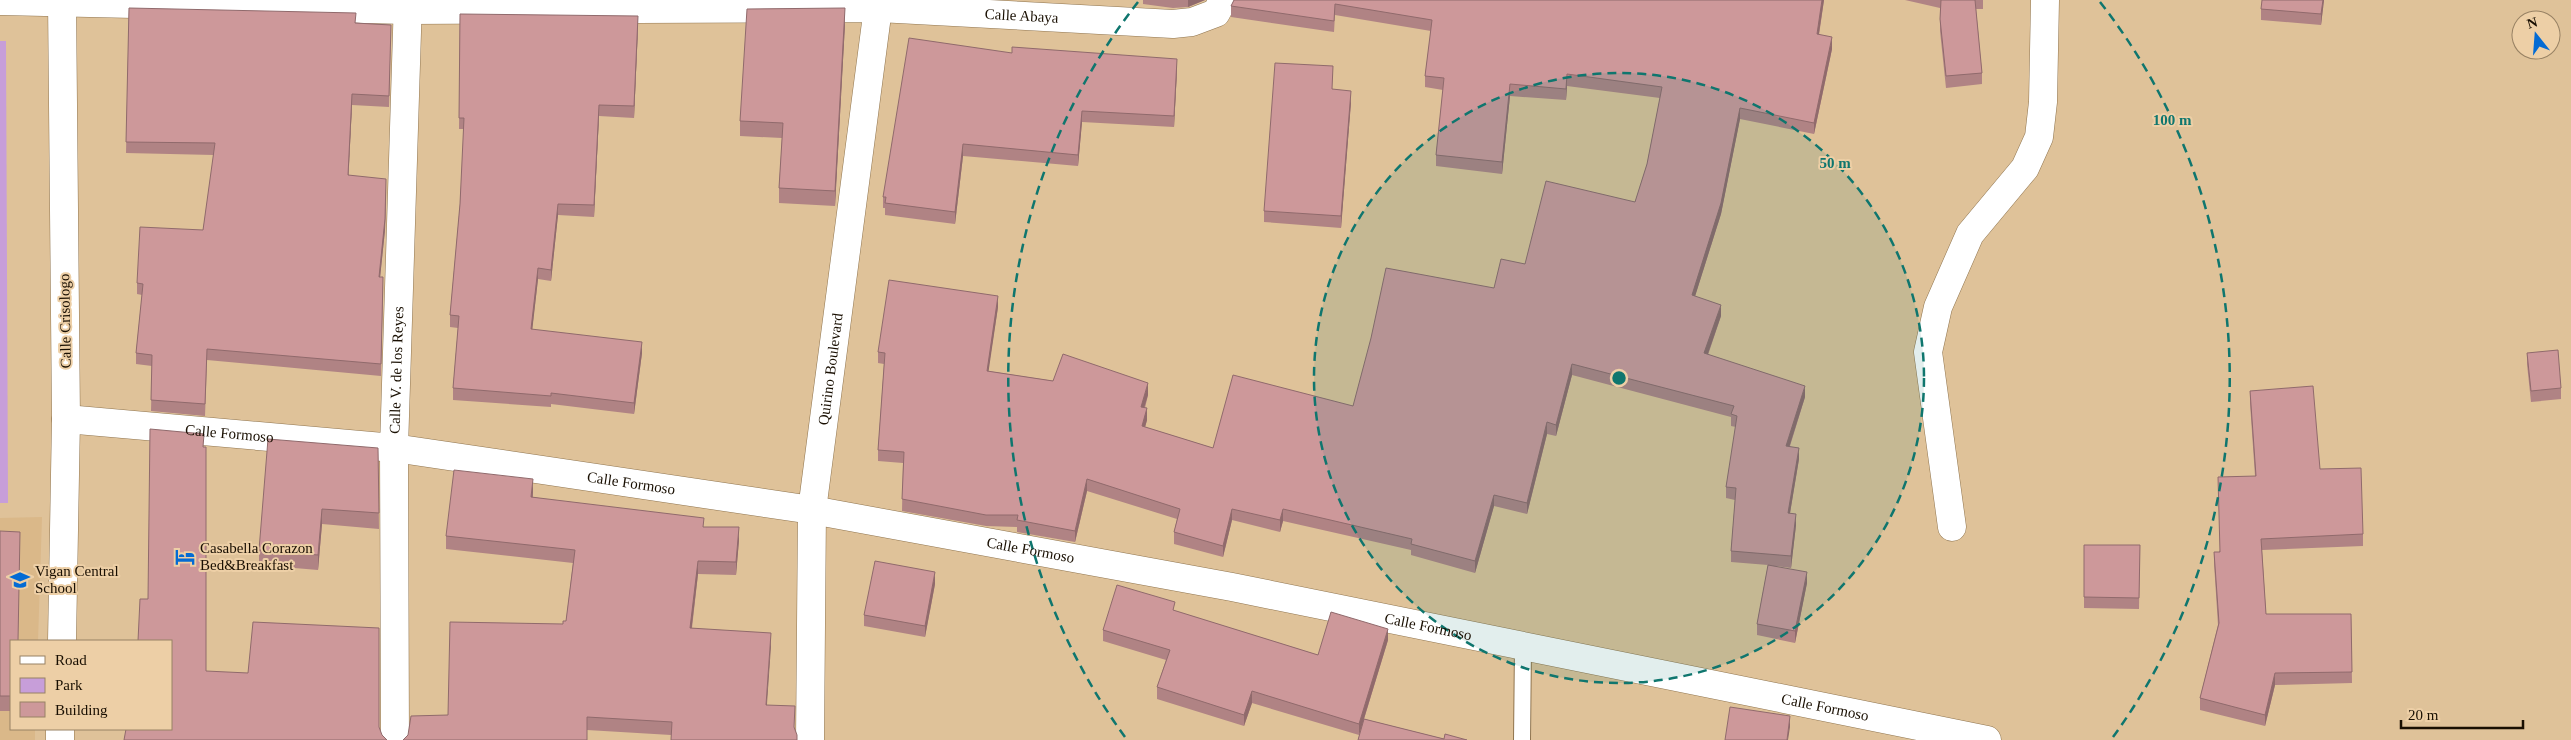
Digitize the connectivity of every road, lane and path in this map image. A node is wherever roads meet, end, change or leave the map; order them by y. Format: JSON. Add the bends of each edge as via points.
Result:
{"nodes":[{"id":1,"x":1223,"y":0,"type":"edge"},
{"id":2,"x":2046,"y":0,"type":"edge"},
{"id":3,"x":0,"y":1,"type":"edge"},
{"id":4,"x":62,"y":1,"type":"edge"},
{"id":5,"x":879,"y":4,"type":"edge"},
{"id":6,"x":408,"y":5,"type":"edge"},
{"id":7,"x":66,"y":419,"type":"junction"},
{"id":8,"x":394,"y":448,"type":"junction"},
{"id":9,"x":812,"y":510,"type":"junction"},
{"id":10,"x":1952,"y":527,"type":"dead end"},
{"id":11,"x":62,"y":640,"type":"edge"},
{"id":12,"x":1523,"y":646,"type":"junction"},
{"id":13,"x":394,"y":740,"type":"edge"},
{"id":14,"x":810,"y":740,"type":"edge"},
{"id":15,"x":1522,"y":740,"type":"edge"},
{"id":16,"x":1987,"y":740,"type":"edge"}],
"edges":[{"from":1,"to":5,"type":"street","name":"Calle Abaya","via":[[1216,13],[1192,22],[1173,24]]},
{"from":2,"to":10,"type":"street","via":[[2044,102],[2039,137],[2025,168],[1970,234],[1938,307],[1928,352]]},
{"from":3,"to":4,"type":"street","name":"Calle Abaya"},
{"from":4,"to":6,"type":"street","name":"Calle Abaya"},
{"from":4,"to":7,"type":"street","name":"Calle Crisologo"},
{"from":5,"to":6,"type":"street","name":"Calle Abaya"},
{"from":5,"to":9,"type":"street","name":"Quirino Boulevard"},
{"from":6,"to":8,"type":"street","name":"Calle V. de los Reyes"},
{"from":7,"to":8,"type":"street","name":"Calle Formoso"},
{"from":7,"to":11,"type":"street","name":"Calle Crisologo"},
{"from":8,"to":9,"type":"street","name":"Calle Formoso"},
{"from":8,"to":13,"type":"street","name":"Calle V. de los Reyes"},
{"from":9,"to":12,"type":"street","name":"Calle Formoso","via":[[1232,587]]},
{"from":9,"to":14,"type":"street","name":"Quirino Boulevard"},
{"from":12,"to":15,"type":"lane"},
{"from":12,"to":16,"type":"street","name":"Calle Formoso"}]}
